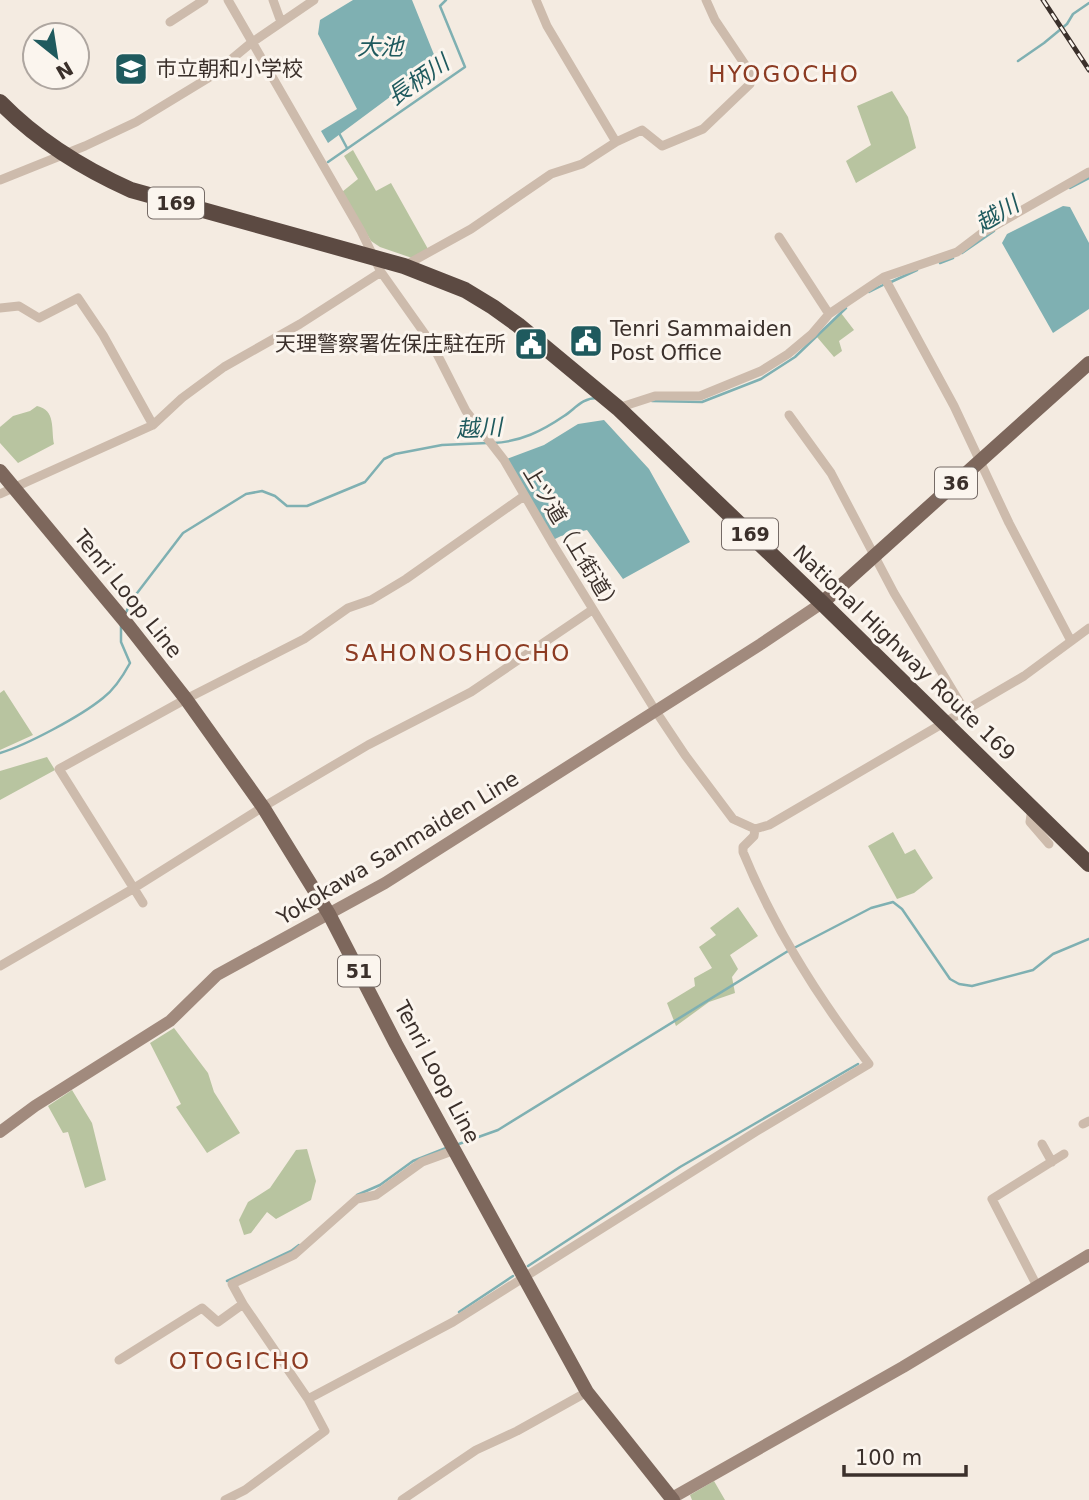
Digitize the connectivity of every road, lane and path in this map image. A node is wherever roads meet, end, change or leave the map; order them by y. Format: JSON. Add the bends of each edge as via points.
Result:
{"nodes":[{"id":1,"x":204,"y":0,"type":"edge"},
{"id":2,"x":228,"y":0,"type":"edge"},
{"id":3,"x":273,"y":0,"type":"edge"},
{"id":4,"x":314,"y":0,"type":"edge"},
{"id":5,"x":536,"y":0,"type":"edge"},
{"id":6,"x":706,"y":0,"type":"edge"},
{"id":7,"x":170,"y":22,"type":"dead end"},
{"id":8,"x":281,"y":22,"type":"junction"},
{"id":9,"x":251,"y":43,"type":"junction"},
{"id":10,"x":0,"y":102,"type":"edge"},
{"id":11,"x":617,"y":142,"type":"junction"},
{"id":12,"x":64,"y":155,"type":"junction"},
{"id":13,"x":1089,"y":172,"type":"edge"},
{"id":14,"x":0,"y":180,"type":"edge"},
{"id":15,"x":779,"y":237,"type":"dead end"},
{"id":16,"x":377,"y":265,"type":"junction"},
{"id":17,"x":404,"y":266,"type":"junction"},
{"id":18,"x":884,"y":277,"type":"junction"},
{"id":19,"x":0,"y":308,"type":"edge"},
{"id":20,"x":829,"y":314,"type":"junction"},
{"id":21,"x":1089,"y":363,"type":"edge"},
{"id":22,"x":618,"y":408,"type":"junction"},
{"id":23,"x":789,"y":415,"type":"dead end"},
{"id":24,"x":153,"y":425,"type":"junction"},
{"id":25,"x":981,"y":460,"type":"junction"},
{"id":26,"x":0,"y":471,"type":"edge"},
{"id":27,"x":7,"y":491,"type":"edge"},
{"id":28,"x":524,"y":496,"type":"junction"},
{"id":29,"x":875,"y":557,"type":"junction"},
{"id":30,"x":822,"y":603,"type":"junction"},
{"id":31,"x":592,"y":610,"type":"junction"},
{"id":32,"x":1089,"y":628,"type":"edge"},
{"id":33,"x":1072,"y":641,"type":"junction"},
{"id":34,"x":186,"y":699,"type":"junction"},
{"id":35,"x":655,"y":710,"type":"junction"},
{"id":36,"x":965,"y":711,"type":"junction"},
{"id":37,"x":945,"y":723,"type":"junction"},
{"id":38,"x":263,"y":807,"type":"junction"},
{"id":39,"x":1035,"y":811,"type":"junction"},
{"id":40,"x":755,"y":829,"type":"junction"},
{"id":41,"x":1049,"y":844,"type":"dead end"},
{"id":42,"x":1089,"y":864,"type":"edge"},
{"id":43,"x":133,"y":888,"type":"junction"},
{"id":44,"x":142,"y":903,"type":"dead end"},
{"id":45,"x":329,"y":914,"type":"junction"},
{"id":46,"x":0,"y":967,"type":"edge"},
{"id":47,"x":0,"y":1132,"type":"edge"},
{"id":48,"x":1042,"y":1144,"type":"dead end"},
{"id":49,"x":455,"y":1150,"type":"junction"},
{"id":50,"x":1064,"y":1154,"type":"dead end"},
{"id":51,"x":1052,"y":1162,"type":"junction"},
{"id":52,"x":1089,"y":1255,"type":"edge"},
{"id":53,"x":524,"y":1276,"type":"junction"},
{"id":54,"x":1037,"y":1286,"type":"junction"},
{"id":55,"x":243,"y":1304,"type":"junction"},
{"id":56,"x":119,"y":1360,"type":"dead end"},
{"id":57,"x":587,"y":1392,"type":"junction"},
{"id":58,"x":307,"y":1399,"type":"junction"},
{"id":59,"x":672,"y":1499,"type":"edge"},
{"id":60,"x":225,"y":1500,"type":"edge"},
{"id":61,"x":402,"y":1500,"type":"edge"}],
"edges":[{"from":1,"to":7,"type":"street"},
{"from":2,"to":9,"type":"street","name":"上ツ道（上街道）"},
{"from":3,"to":8,"type":"street"},
{"from":4,"to":8,"type":"street"},
{"from":5,"to":11,"type":"street"},
{"from":6,"to":11,"type":"street","via":[[752,75],[750,85],[703,129],[662,146],[642,130]]},
{"from":8,"to":9,"type":"street"},
{"from":9,"to":12,"type":"street","via":[[210,77],[136,122]]},
{"from":9,"to":16,"type":"street","name":"上ツ道（上街道）"},
{"from":10,"to":12,"type":"highway","name":"National Highway Route 169","number":"169"},
{"from":11,"to":17,"type":"street","via":[[582,163],[551,174],[471,229]]},
{"from":12,"to":14,"type":"street"},
{"from":12,"to":16,"type":"highway","name":"National Highway Route 169","number":"169","via":[[131,190]]},
{"from":13,"to":18,"type":"street","via":[[957,252]]},
{"from":15,"to":20,"type":"street"},
{"from":16,"to":17,"type":"highway","name":"National Highway Route 169","number":"169"},
{"from":16,"to":24,"type":"street","via":[[300,324],[182,398]]},
{"from":16,"to":28,"type":"street","name":"上ツ道（上街道）","via":[[432,344],[466,411],[504,460]]},
{"from":17,"to":22,"type":"highway","name":"National Highway Route 169","number":"169","via":[[465,290],[493,307]]},
{"from":18,"to":20,"type":"street"},
{"from":18,"to":25,"type":"street"},
{"from":19,"to":24,"type":"street","via":[[19,306],[39,318],[78,298]]},
{"from":20,"to":22,"type":"street","via":[[804,341],[761,371],[699,396],[655,396]]},
{"from":21,"to":25,"type":"main road","number":"36"},
{"from":22,"to":30,"type":"highway","name":"National Highway Route 169","number":"169"},
{"from":23,"to":29,"type":"street","via":[[831,473]]},
{"from":24,"to":27,"type":"street"},
{"from":25,"to":29,"type":"main road","number":"36"},
{"from":25,"to":33,"type":"street"},
{"from":26,"to":27,"type":"main road","name":"Tenri Loop Line","number":"51"},
{"from":27,"to":34,"type":"main road","name":"Tenri Loop Line","number":"51","via":[[128,625]]},
{"from":28,"to":31,"type":"street","name":"上ツ道（上街道）"},
{"from":28,"to":34,"type":"street","via":[[406,579],[348,608],[304,639]]},
{"from":29,"to":30,"type":"main road","number":"36"},
{"from":29,"to":36,"type":"street"},
{"from":30,"to":35,"type":"main road","name":"Yokokawa Sanmaiden Line"},
{"from":30,"to":37,"type":"highway","name":"National Highway Route 169","number":"169"},
{"from":31,"to":35,"type":"street","name":"上ツ道（上街道）"},
{"from":31,"to":38,"type":"street","via":[[471,692]]},
{"from":32,"to":33,"type":"street"},
{"from":33,"to":36,"type":"street"},
{"from":34,"to":38,"type":"main road","name":"Tenri Loop Line","number":"51"},
{"from":34,"to":43,"type":"street","via":[[59,769]]},
{"from":35,"to":40,"type":"street","name":"上ツ道（上街道）","via":[[733,819]]},
{"from":35,"to":45,"type":"main road","name":"Yokokawa Sanmaiden Line"},
{"from":36,"to":37,"type":"street"},
{"from":37,"to":39,"type":"highway","name":"National Highway Route 169","number":"169"},
{"from":37,"to":40,"type":"street"},
{"from":38,"to":43,"type":"street"},
{"from":38,"to":45,"type":"main road","name":"Tenri Loop Line","number":"51"},
{"from":39,"to":41,"type":"street","via":[[1030,822]]},
{"from":39,"to":42,"type":"highway","name":"National Highway Route 169","number":"169"},
{"from":40,"to":53,"type":"street","via":[[743,852],[765,904],[869,1064]]},
{"from":43,"to":44,"type":"street"},
{"from":43,"to":46,"type":"street"},
{"from":45,"to":47,"type":"main road","name":"Yokokawa Sanmaiden Line","via":[[217,975],[170,1021]]},
{"from":45,"to":49,"type":"main road","name":"Tenri Loop Line","number":"51"},
{"from":48,"to":51,"type":"street"},
{"from":49,"to":53,"type":"main road","name":"Tenri Loop Line","number":"51"},
{"from":49,"to":55,"type":"street","via":[[422,1162],[376,1195],[357,1199],[294,1255],[232,1284]]},
{"from":50,"to":51,"type":"street"},
{"from":51,"to":54,"type":"street","via":[[992,1199]]},
{"from":52,"to":54,"type":"main road"},
{"from":53,"to":57,"type":"main road","name":"Tenri Loop Line","number":"51"},
{"from":53,"to":58,"type":"street","via":[[453,1322]]},
{"from":54,"to":59,"type":"main road"},
{"from":55,"to":56,"type":"street","via":[[218,1322],[202,1308]]},
{"from":55,"to":58,"type":"street"},
{"from":57,"to":59,"type":"main road","name":"Tenri Loop Line","number":"51"},
{"from":57,"to":61,"type":"street","via":[[476,1450]]},
{"from":58,"to":60,"type":"street","via":[[325,1431]]}]}
